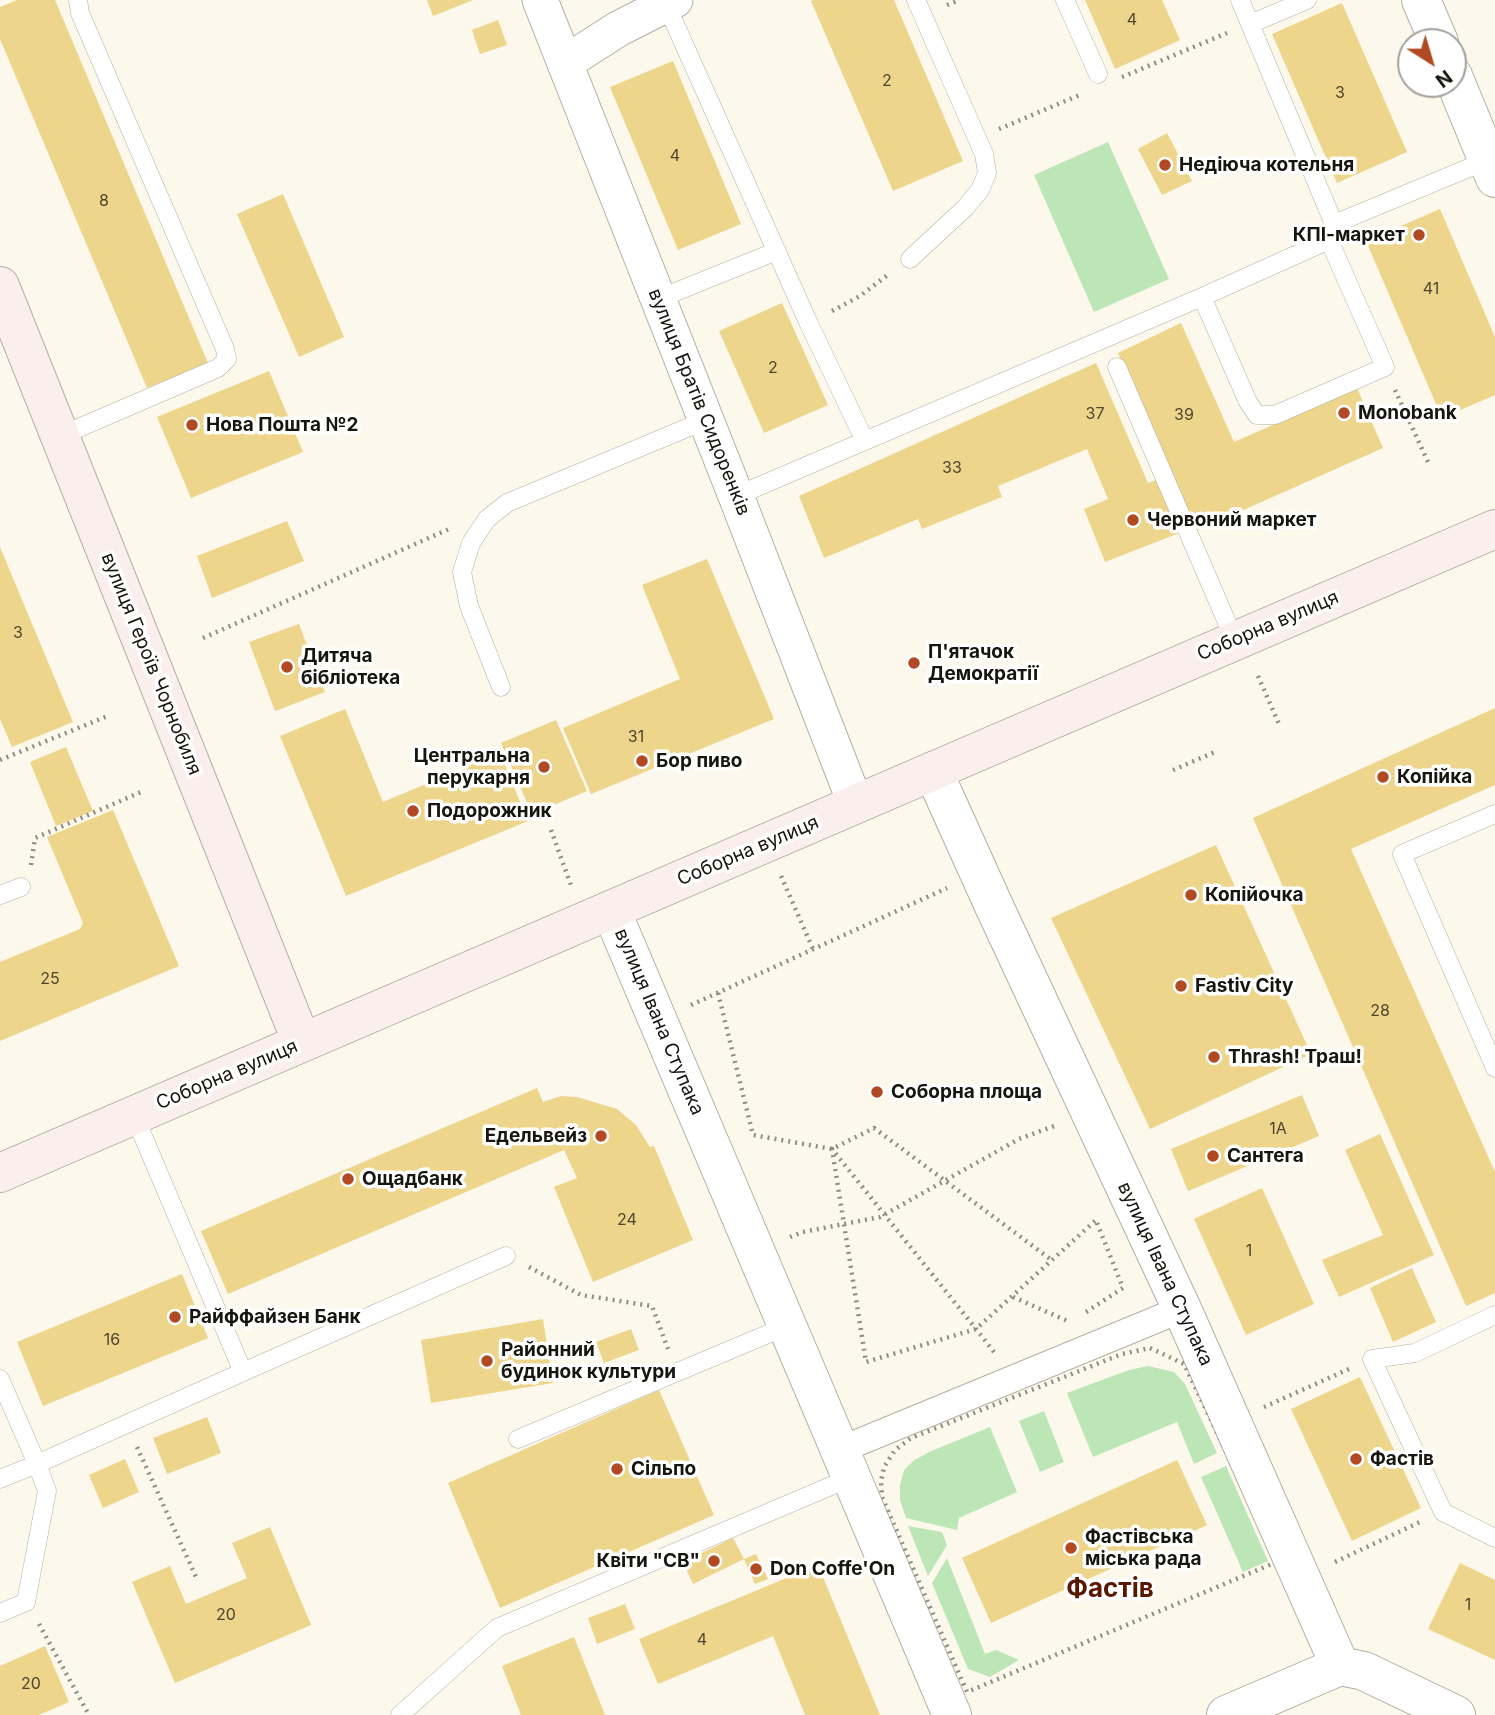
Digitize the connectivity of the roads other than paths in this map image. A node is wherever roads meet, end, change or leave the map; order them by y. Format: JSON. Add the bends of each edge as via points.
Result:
{"nodes":[{"id":1,"x":78,"y":0,"type":"edge"},
{"id":2,"x":540,"y":0,"type":"edge"},
{"id":3,"x":916,"y":0,"type":"edge"},
{"id":4,"x":1065,"y":0,"type":"edge"},
{"id":5,"x":1240,"y":0,"type":"edge"},
{"id":6,"x":1307,"y":0,"type":"edge"},
{"id":7,"x":1421,"y":0,"type":"edge"},
{"id":8,"x":671,"y":2,"type":"edge"},
{"id":9,"x":1250,"y":24,"type":"junction"},
{"id":10,"x":1433,"y":28,"type":"edge"},
{"id":11,"x":565,"y":63,"type":"junction"},
{"id":12,"x":1098,"y":74,"type":"dead end"},
{"id":13,"x":1462,"y":98,"type":"edge"},
{"id":14,"x":1491,"y":169,"type":"edge"},
{"id":15,"x":1332,"y":232,"type":"junction"},
{"id":16,"x":777,"y":251,"type":"junction"},
{"id":17,"x":909,"y":260,"type":"road end"},
{"id":18,"x":1202,"y":297,"type":"junction"},
{"id":19,"x":658,"y":299,"type":"junction"},
{"id":20,"x":3,"y":304,"type":"edge"},
{"id":21,"x":1117,"y":367,"type":"dead end"},
{"id":22,"x":706,"y":420,"type":"junction"},
{"id":23,"x":60,"y":436,"type":"junction"},
{"id":24,"x":864,"y":441,"type":"junction"},
{"id":25,"x":736,"y":496,"type":"junction"},
{"id":26,"x":1495,"y":529,"type":"edge"},
{"id":27,"x":1235,"y":641,"type":"junction"},
{"id":28,"x":501,"y":687,"type":"dead end"},
{"id":29,"x":933,"y":771,"type":"junction"},
{"id":30,"x":856,"y":805,"type":"junction"},
{"id":31,"x":1495,"y":814,"type":"edge"},
{"id":32,"x":21,"y":887,"type":"road end"},
{"id":33,"x":0,"y":895,"type":"edge"},
{"id":34,"x":611,"y":910,"type":"junction"},
{"id":35,"x":302,"y":1043,"type":"junction"},
{"id":36,"x":1495,"y":1068,"type":"edge"},
{"id":37,"x":134,"y":1115,"type":"junction"},
{"id":38,"x":0,"y":1173,"type":"edge"},
{"id":39,"x":506,"y":1256,"type":"road end"},
{"id":40,"x":1182,"y":1309,"type":"junction"},
{"id":41,"x":1493,"y":1321,"type":"edge"},
{"id":42,"x":787,"y":1326,"type":"junction"},
{"id":43,"x":243,"y":1372,"type":"junction"},
{"id":44,"x":0,"y":1379,"type":"edge"},
{"id":45,"x":518,"y":1439,"type":"dead end"},
{"id":46,"x":37,"y":1464,"type":"junction"},
{"id":47,"x":846,"y":1464,"type":"junction"},
{"id":48,"x":0,"y":1479,"type":"edge"},
{"id":49,"x":1495,"y":1538,"type":"edge"},
{"id":50,"x":0,"y":1613,"type":"edge"},
{"id":51,"x":1340,"y":1666,"type":"junction"},
{"id":52,"x":1234,"y":1713,"type":"edge"},
{"id":53,"x":400,"y":1715,"type":"edge"},
{"id":54,"x":952,"y":1715,"type":"edge"},
{"id":55,"x":1456,"y":1715,"type":"edge"}],
"edges":[{"from":1,"to":23,"type":"lane","via":[[227,359],[218,368]]},
{"from":2,"to":11,"type":"street","name":"вулиця Братів Сидоренків"},
{"from":3,"to":17,"type":"lane","via":[[984,154],[987,173],[965,208]]},
{"from":4,"to":12,"type":"lane"},
{"from":5,"to":9,"type":"lane"},
{"from":6,"to":9,"type":"lane"},
{"from":7,"to":10,"type":"street"},
{"from":8,"to":11,"type":"street"},
{"from":8,"to":16,"type":"lane"},
{"from":9,"to":15,"type":"lane"},
{"from":11,"to":19,"type":"street","name":"вулиця Братів Сидоренків"},
{"from":13,"to":14,"type":"street"},
{"from":14,"to":15,"type":"lane"},
{"from":15,"to":18,"type":"lane"},
{"from":15,"to":18,"type":"lane","via":[[1385,367],[1275,415],[1257,415]]},
{"from":16,"to":19,"type":"lane"},
{"from":16,"to":24,"type":"lane"},
{"from":18,"to":24,"type":"lane"},
{"from":19,"to":22,"type":"street","name":"вулиця Братів Сидоренків"},
{"from":20,"to":23,"type":"main road","name":"вулиця Героїв Чорнобиля"},
{"from":21,"to":27,"type":"lane"},
{"from":22,"to":25,"type":"street","name":"вулиця Братів Сидоренків"},
{"from":22,"to":28,"type":"lane","via":[[507,503],[487,519],[471,543],[462,572],[469,606]]},
{"from":23,"to":35,"type":"main road","name":"вулиця Героїв Чорнобиля"},
{"from":24,"to":25,"type":"lane"},
{"from":25,"to":30,"type":"street","name":"вулиця Братів Сидоренків"},
{"from":26,"to":27,"type":"main road","name":"Соборна вулиця"},
{"from":27,"to":29,"type":"main road","name":"Соборна вулиця"},
{"from":29,"to":30,"type":"main road","name":"Соборна вулиця"},
{"from":29,"to":40,"type":"street","name":"вулиця Івана Ступака"},
{"from":30,"to":34,"type":"main road","name":"Соборна вулиця"},
{"from":31,"to":36,"type":"lane","via":[[1402,855]]},
{"from":32,"to":33,"type":"lane"},
{"from":34,"to":35,"type":"main road","name":"Соборна вулиця"},
{"from":34,"to":42,"type":"street","name":"вулиця Івана Ступака"},
{"from":35,"to":37,"type":"main road","name":"Соборна вулиця"},
{"from":37,"to":38,"type":"main road","name":"Соборна вулиця"},
{"from":37,"to":43,"type":"lane"},
{"from":39,"to":43,"type":"lane"},
{"from":40,"to":47,"type":"street"},
{"from":40,"to":51,"type":"street","name":"вулиця Івана Ступака"},
{"from":41,"to":49,"type":"lane","via":[[1415,1353],[1372,1359],[1443,1512]]},
{"from":42,"to":45,"type":"lane"},
{"from":42,"to":47,"type":"street","name":"вулиця Івана Ступака"},
{"from":43,"to":46,"type":"lane"},
{"from":44,"to":46,"type":"lane"},
{"from":46,"to":48,"type":"lane"},
{"from":46,"to":50,"type":"lane","via":[[47,1491],[26,1602]]},
{"from":47,"to":53,"type":"lane","via":[[498,1628]]},
{"from":47,"to":54,"type":"street","name":"вулиця Івана Ступака"},
{"from":51,"to":52,"type":"street"},
{"from":51,"to":55,"type":"street","via":[[1364,1671]]}]}
